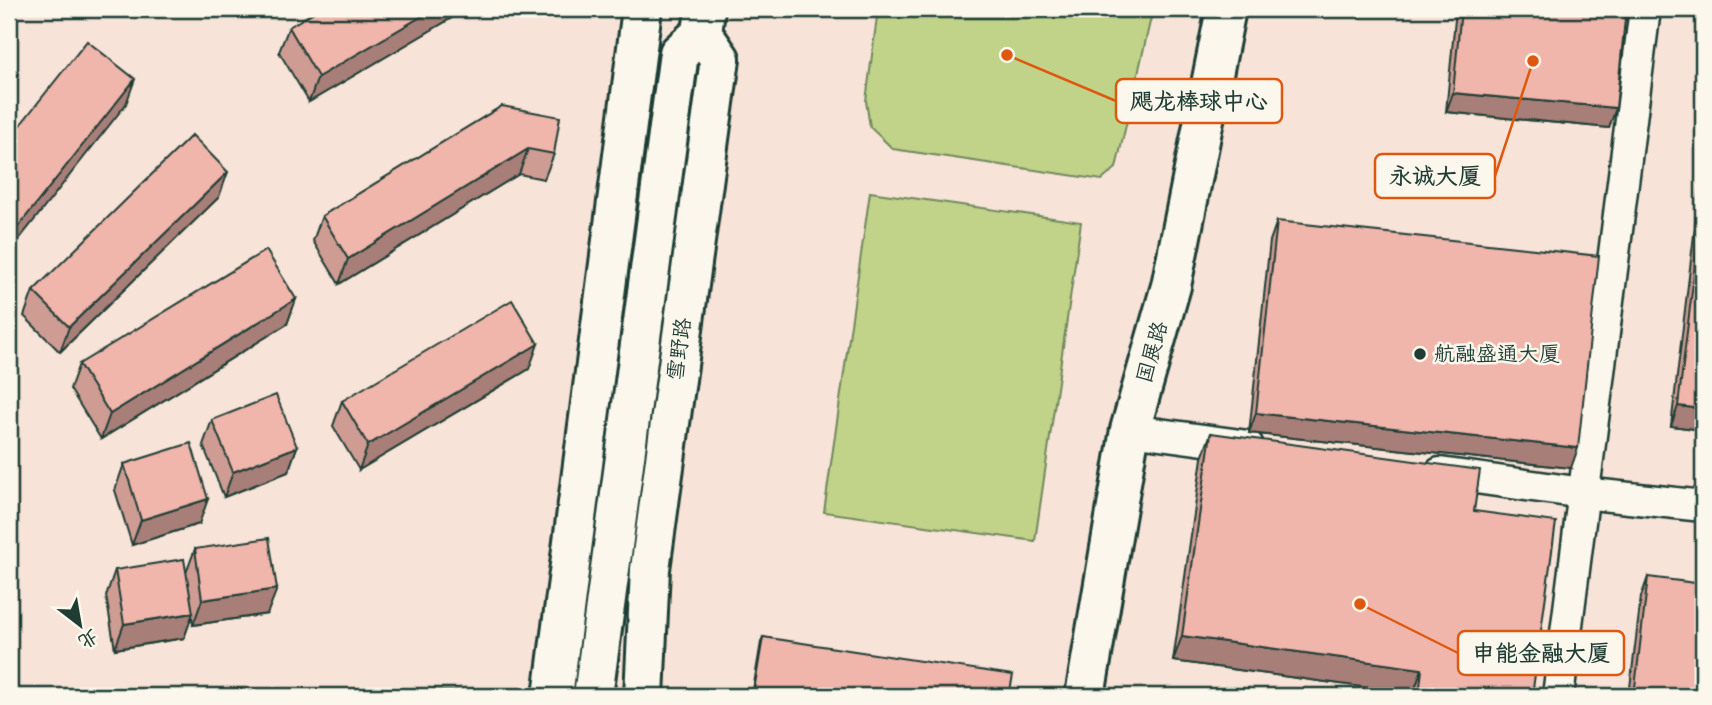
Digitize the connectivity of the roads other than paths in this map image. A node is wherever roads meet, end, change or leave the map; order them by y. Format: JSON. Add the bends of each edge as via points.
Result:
{"nodes":[{"id":1,"x":642,"y":9,"type":"edge"},
{"id":2,"x":1226,"y":9,"type":"edge"},
{"id":3,"x":1645,"y":9,"type":"edge"},
{"id":4,"x":704,"y":21,"type":"edge"},
{"id":5,"x":1130,"y":430,"type":"junction"},
{"id":6,"x":1281,"y":451,"type":"edge"},
{"id":7,"x":1419,"y":470,"type":"edge"},
{"id":8,"x":1584,"y":493,"type":"junction"},
{"id":9,"x":1703,"y":506,"type":"edge"},
{"id":10,"x":553,"y":696,"type":"edge"},
{"id":11,"x":593,"y":696,"type":"edge"},
{"id":12,"x":643,"y":696,"type":"edge"},
{"id":13,"x":1085,"y":696,"type":"edge"},
{"id":14,"x":1558,"y":696,"type":"edge"}],
"edges":[{"from":1,"to":10,"type":"street"},
{"from":2,"to":5,"type":"street","name":"国展路","via":[[1171,286]]},
{"from":3,"to":8,"type":"street"},
{"from":4,"to":11,"type":"street","via":[[679,53]]},
{"from":4,"to":12,"type":"street","name":"雪野路","via":[[720,59],[651,556]]},
{"from":5,"to":6,"type":"street"},
{"from":5,"to":13,"type":"street","name":"国展路"},
{"from":7,"to":8,"type":"street"},
{"from":8,"to":9,"type":"street"},
{"from":8,"to":14,"type":"street"}]}
